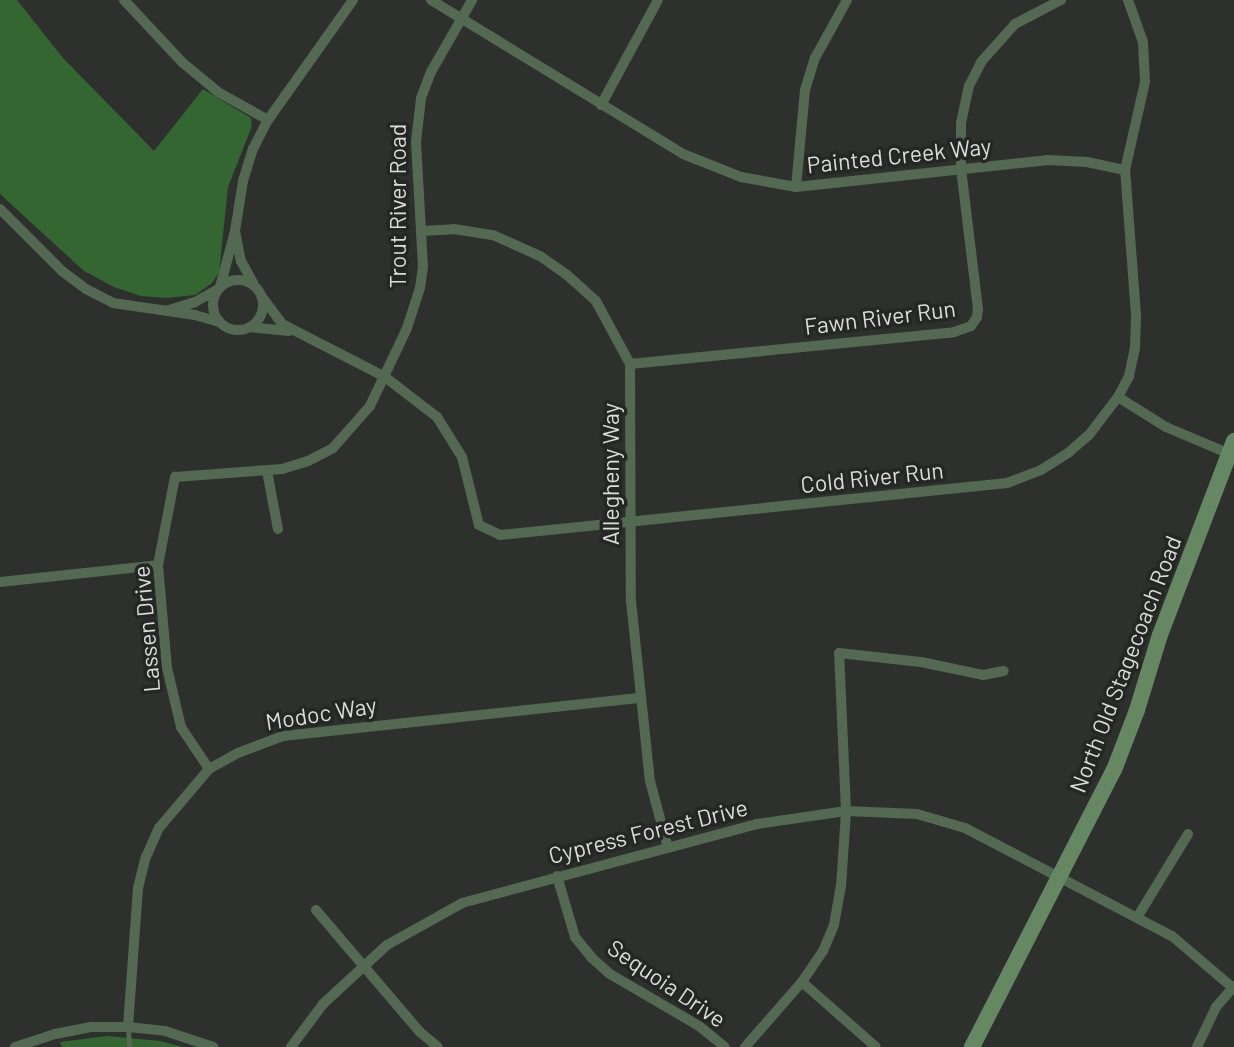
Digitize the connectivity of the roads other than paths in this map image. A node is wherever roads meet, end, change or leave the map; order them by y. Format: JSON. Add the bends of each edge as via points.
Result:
{"nodes":[{"id":1,"x":124,"y":0,"type":"edge"},
{"id":2,"x":353,"y":0,"type":"edge"},
{"id":3,"x":431,"y":0,"type":"edge"},
{"id":4,"x":472,"y":0,"type":"edge"},
{"id":5,"x":658,"y":0,"type":"edge"},
{"id":6,"x":847,"y":0,"type":"edge"},
{"id":7,"x":1061,"y":0,"type":"edge"},
{"id":8,"x":1128,"y":0,"type":"edge"},
{"id":9,"x":461,"y":19,"type":"junction"},
{"id":10,"x":601,"y":105,"type":"junction"},
{"id":11,"x":268,"y":120,"type":"junction"},
{"id":12,"x":961,"y":168,"type":"junction"},
{"id":13,"x":1125,"y":170,"type":"junction"},
{"id":14,"x":796,"y":187,"type":"junction"},
{"id":15,"x":0,"y":209,"type":"edge"},
{"id":16,"x":235,"y":231,"type":"junction"},
{"id":17,"x":421,"y":231,"type":"junction"},
{"id":18,"x":254,"y":285,"type":"junction"},
{"id":19,"x":219,"y":288,"type":"junction"},
{"id":20,"x":262,"y":297,"type":"junction"},
{"id":21,"x":168,"y":310,"type":"junction"},
{"id":22,"x":220,"y":322,"type":"junction"},
{"id":23,"x":250,"y":327,"type":"junction"},
{"id":24,"x":294,"y":332,"type":"junction"},
{"id":25,"x":630,"y":365,"type":"junction"},
{"id":26,"x":385,"y":377,"type":"junction"},
{"id":27,"x":1118,"y":397,"type":"junction"},
{"id":28,"x":1232,"y":448,"type":"edge"},
{"id":29,"x":267,"y":471,"type":"junction"},
{"id":30,"x":175,"y":477,"type":"joint"},
{"id":31,"x":631,"y":523,"type":"junction"},
{"id":32,"x":278,"y":529,"type":"dead end"},
{"id":33,"x":158,"y":565,"type":"junction"},
{"id":34,"x":0,"y":582,"type":"edge"},
{"id":35,"x":1004,"y":671,"type":"dead end"},
{"id":36,"x":641,"y":698,"type":"junction"},
{"id":37,"x":209,"y":769,"type":"junction"},
{"id":38,"x":846,"y":811,"type":"junction"},
{"id":39,"x":1188,"y":834,"type":"dead end"},
{"id":40,"x":668,"y":848,"type":"junction"},
{"id":41,"x":557,"y":876,"type":"junction"},
{"id":42,"x":1061,"y":877,"type":"junction"},
{"id":43,"x":316,"y":909,"type":"dead end"},
{"id":44,"x":1138,"y":916,"type":"junction"},
{"id":45,"x":364,"y":966,"type":"junction"},
{"id":46,"x":802,"y":982,"type":"junction"},
{"id":47,"x":1233,"y":987,"type":"edge"},
{"id":48,"x":128,"y":1027,"type":"junction"},
{"id":49,"x":15,"y":1047,"type":"edge"},
{"id":50,"x":129,"y":1047,"type":"edge"},
{"id":51,"x":213,"y":1047,"type":"edge"},
{"id":52,"x":290,"y":1047,"type":"edge"},
{"id":53,"x":438,"y":1047,"type":"edge"},
{"id":54,"x":725,"y":1047,"type":"edge"},
{"id":55,"x":745,"y":1047,"type":"edge"},
{"id":56,"x":876,"y":1047,"type":"edge"},
{"id":57,"x":972,"y":1047,"type":"edge"},
{"id":58,"x":1197,"y":1047,"type":"edge"}],
"edges":[{"from":1,"to":11,"type":"street","via":[[200,78]]},
{"from":2,"to":11,"type":"street"},
{"from":3,"to":9,"type":"street","name":"Painted Creek Way"},
{"from":4,"to":9,"type":"street","name":"Trout River Road"},
{"from":5,"to":10,"type":"street"},
{"from":6,"to":14,"type":"street","via":[[815,58],[805,90]]},
{"from":7,"to":12,"type":"street","name":"Fawn River Run","via":[[1015,24],[981,62],[969,86],[961,123]]},
{"from":8,"to":13,"type":"street","name":"Cold River Run","via":[[1143,42],[1145,82]]},
{"from":9,"to":10,"type":"street","name":"Painted Creek Way"},
{"from":9,"to":17,"type":"street","name":"Trout River Road","via":[[430,72],[421,98],[416,142]]},
{"from":10,"to":14,"type":"street","name":"Painted Creek Way","via":[[683,154],[741,177]]},
{"from":11,"to":16,"type":"street","via":[[243,181]]},
{"from":12,"to":13,"type":"street","name":"Painted Creek Way","via":[[1047,160]]},
{"from":12,"to":14,"type":"street","name":"Painted Creek Way"},
{"from":12,"to":25,"type":"street","name":"Fawn River Run","via":[[978,309],[966,329]]},
{"from":13,"to":27,"type":"street","name":"Cold River Run","via":[[1136,336],[1129,376]]},
{"from":15,"to":21,"type":"street","via":[[86,289],[113,303]]},
{"from":16,"to":18,"type":"street","via":[[241,261]]},
{"from":16,"to":19,"type":"street"},
{"from":17,"to":25,"type":"street","name":"Allegheny Way","via":[[454,229],[493,235],[540,256],[596,301]]},
{"from":17,"to":26,"type":"street","name":"Trout River Road","via":[[423,267],[417,303]]},
{"from":18,"to":19,"type":"street","via":[[239,279]]},
{"from":18,"to":20,"type":"street"},
{"from":19,"to":21,"type":"street"},
{"from":19,"to":22,"type":"street","via":[[213,306]]},
{"from":20,"to":23,"type":"street","via":[[262,313]]},
{"from":20,"to":24,"type":"street","name":"Cold River Run","via":[[278,320]]},
{"from":21,"to":22,"type":"street"},
{"from":22,"to":23,"type":"street","via":[[232,329]]},
{"from":23,"to":24,"type":"street","name":"Cold River Run"},
{"from":24,"to":26,"type":"street","name":"Cold River Run"},
{"from":25,"to":31,"type":"street","name":"Allegheny Way"},
{"from":26,"to":29,"type":"street","name":"Trout River Road","via":[[362,419],[333,448],[308,461]]},
{"from":26,"to":31,"type":"street","name":"Cold River Run","via":[[424,405],[450,435],[470,479],[479,525],[500,535]]},
{"from":27,"to":28,"type":"street","via":[[1166,427]]},
{"from":27,"to":31,"type":"street","name":"Cold River Run","via":[[1090,435],[1069,453],[1007,483]]},
{"from":28,"to":42,"type":"street","name":"North Old Stagecoach Road","via":[[1114,771]]},
{"from":29,"to":30,"type":"street","name":"Trout River Road"},
{"from":29,"to":32,"type":"street"},
{"from":30,"to":33,"type":"street","name":"Lassen Drive"},
{"from":31,"to":36,"type":"street","name":"Allegheny Way","via":[[631,601]]},
{"from":33,"to":34,"type":"street"},
{"from":33,"to":37,"type":"street","name":"Lassen Drive","via":[[172,697],[181,727]]},
{"from":35,"to":38,"type":"street","via":[[983,675],[839,653]]},
{"from":36,"to":37,"type":"street","name":"Modoc Way","via":[[283,736]]},
{"from":36,"to":40,"type":"street","name":"Allegheny Way","via":[[650,781]]},
{"from":37,"to":48,"type":"street","name":"Modoc Way","via":[[159,828],[146,857],[138,888]]},
{"from":38,"to":40,"type":"street","name":"Cypress Forest Drive","via":[[757,824]]},
{"from":38,"to":42,"type":"street","name":"Cypress Forest Drive","via":[[917,814],[965,828]]},
{"from":38,"to":46,"type":"street","via":[[834,925]]},
{"from":39,"to":44,"type":"street"},
{"from":40,"to":41,"type":"street","name":"Cypress Forest Drive"},
{"from":41,"to":45,"type":"street","name":"Cypress Forest Drive","via":[[462,903],[387,945]]},
{"from":41,"to":54,"type":"street","name":"Sequoia Drive","via":[[575,937],[592,958]]},
{"from":42,"to":44,"type":"street","name":"Cypress Forest Drive"},
{"from":42,"to":57,"type":"street","name":"North Old Stagecoach Road"},
{"from":43,"to":45,"type":"street"},
{"from":44,"to":47,"type":"street","name":"Cypress Forest Drive","via":[[1172,936]]},
{"from":45,"to":52,"type":"street","name":"Cypress Forest Drive","via":[[323,1004]]},
{"from":45,"to":53,"type":"street"},
{"from":46,"to":55,"type":"street"},
{"from":46,"to":56,"type":"street"},
{"from":47,"to":58,"type":"street","via":[[1216,1007]]},
{"from":48,"to":49,"type":"street","via":[[92,1027]]},
{"from":48,"to":50,"type":"lane"},
{"from":48,"to":51,"type":"street","via":[[165,1031]]}]}
